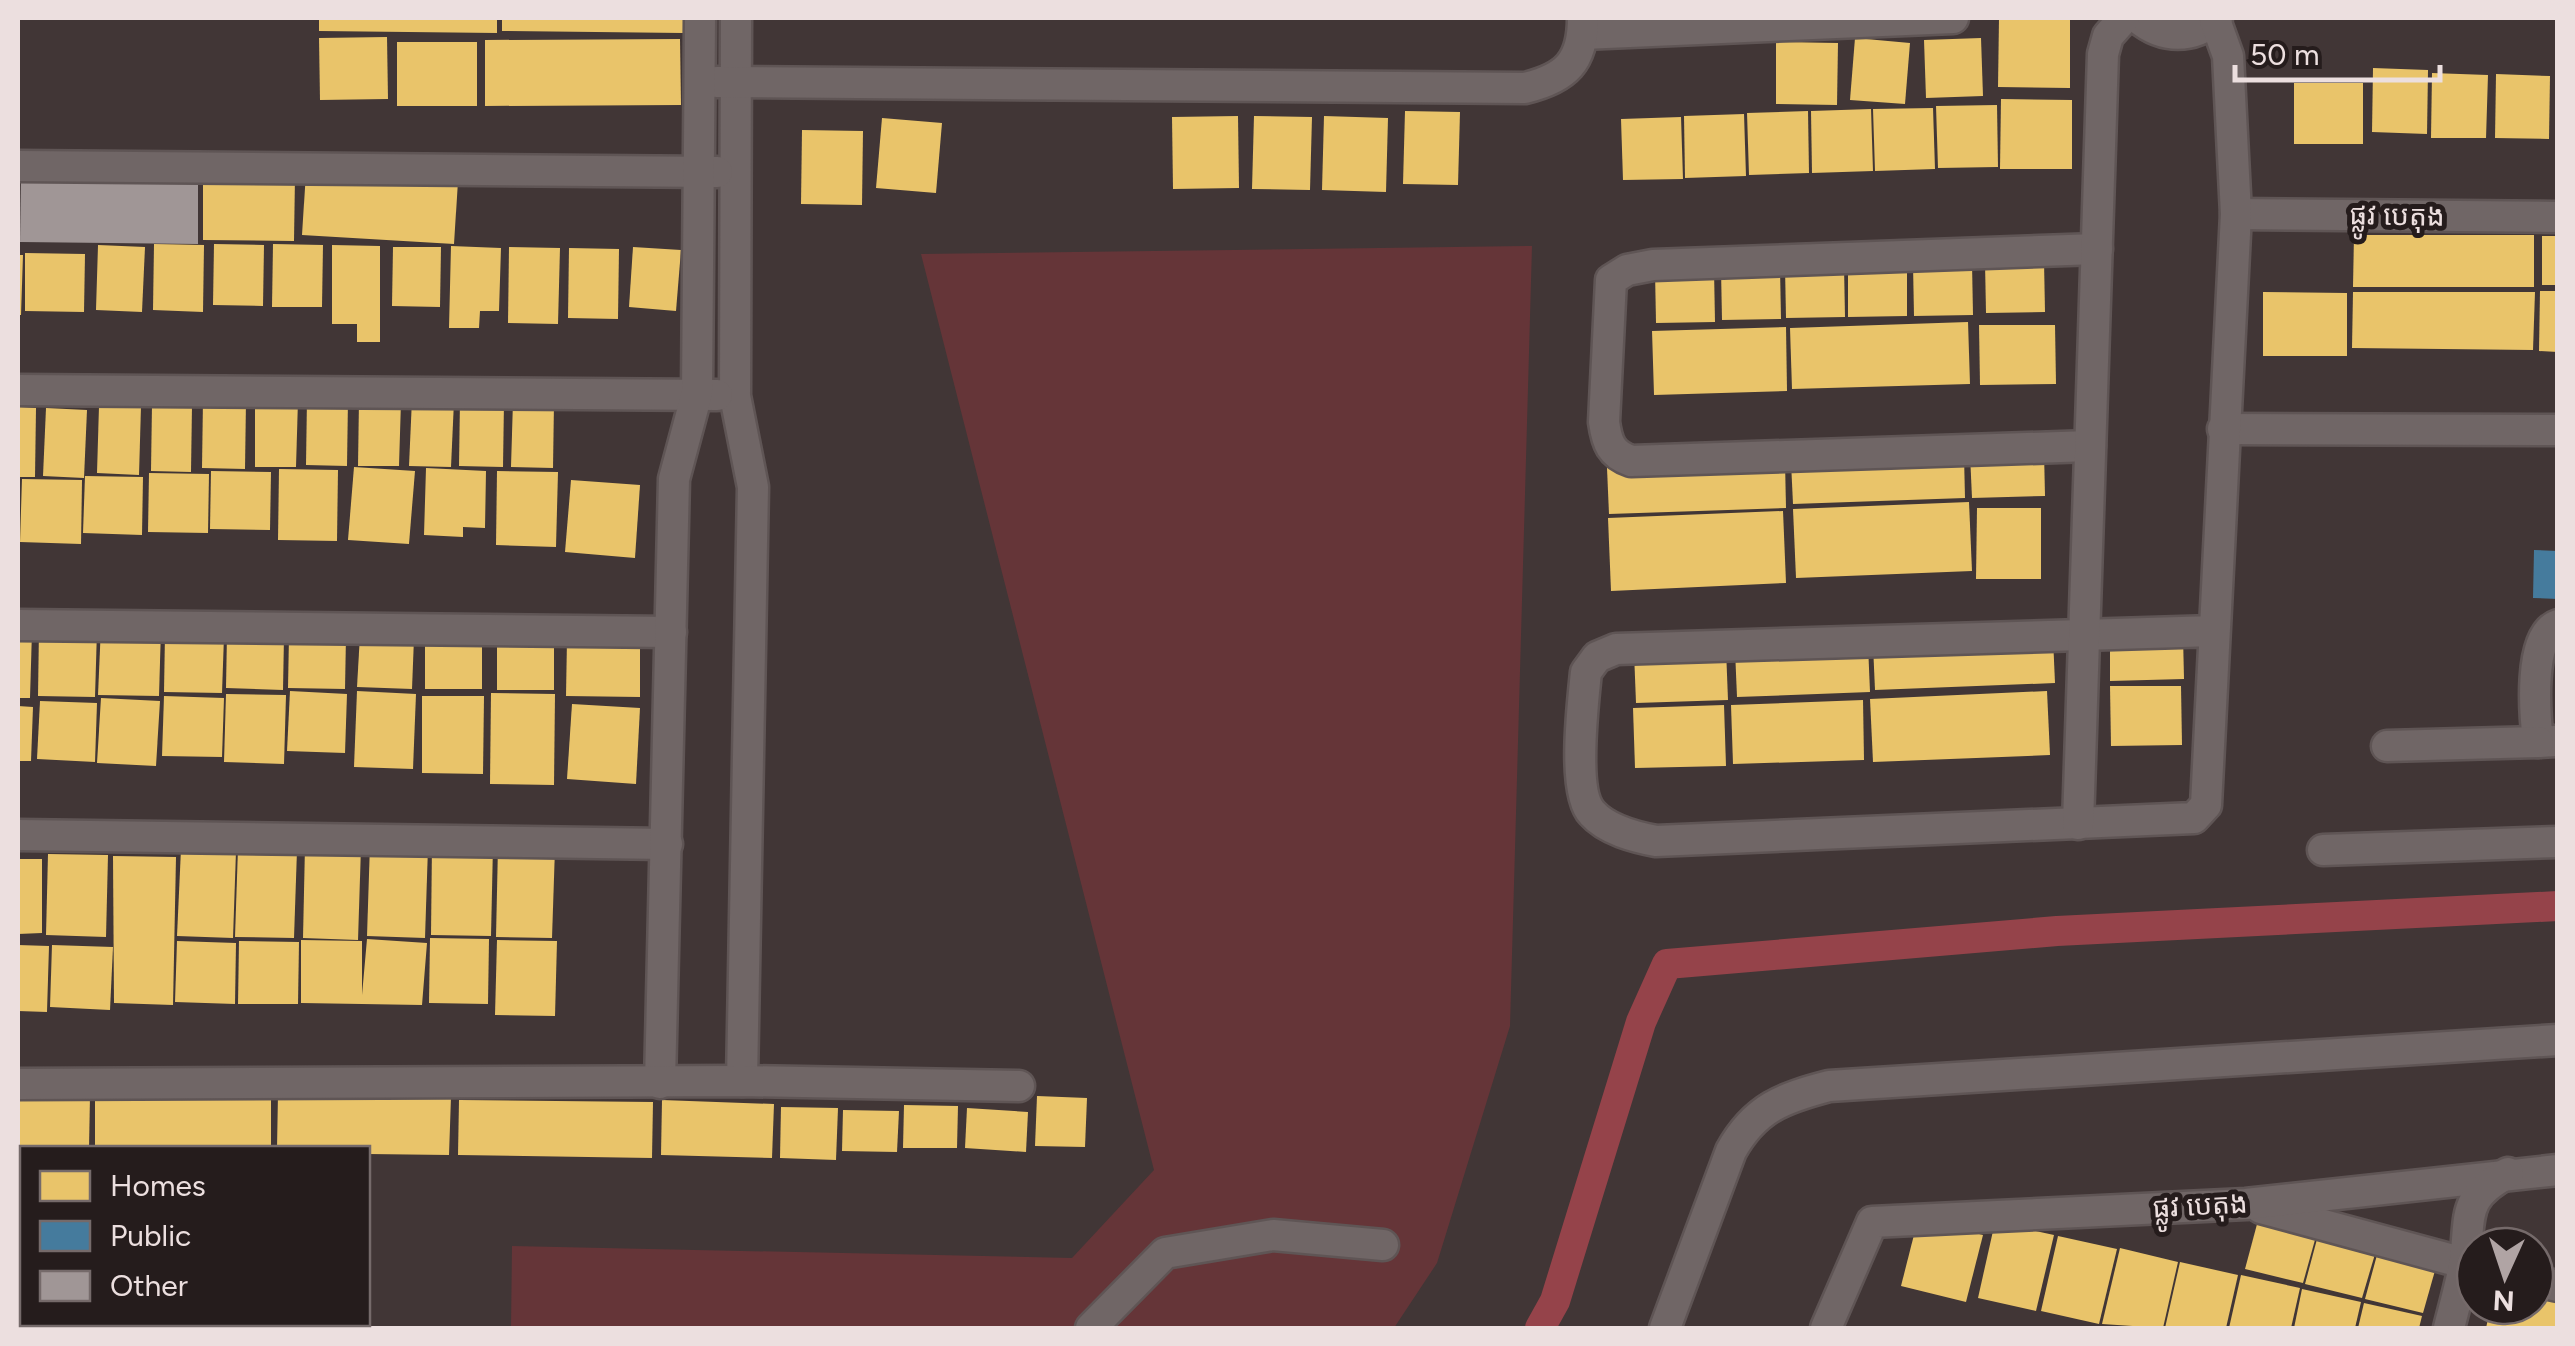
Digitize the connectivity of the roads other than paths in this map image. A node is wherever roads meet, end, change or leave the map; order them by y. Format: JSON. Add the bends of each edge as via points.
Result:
{"nodes":[{"id":1,"x":700,"y":18,"type":"edge"},
{"id":2,"x":736,"y":18,"type":"edge"},
{"id":3,"x":1952,"y":18,"type":"edge"},
{"id":4,"x":2124,"y":18,"type":"edge"},
{"id":5,"x":2138,"y":18,"type":"edge"},
{"id":6,"x":2216,"y":19,"type":"edge"},
{"id":7,"x":1583,"y":26,"type":"edge"},
{"id":8,"x":699,"y":81,"type":"junction"},
{"id":9,"x":736,"y":83,"type":"junction"},
{"id":10,"x":18,"y":166,"type":"edge"},
{"id":11,"x":699,"y":172,"type":"junction"},
{"id":12,"x":736,"y":172,"type":"junction"},
{"id":13,"x":2236,"y":214,"type":"junction"},
{"id":14,"x":2558,"y":217,"type":"edge"},
{"id":15,"x":2097,"y":248,"type":"junction"},
{"id":16,"x":18,"y":390,"type":"edge"},
{"id":17,"x":697,"y":393,"type":"junction"},
{"id":18,"x":735,"y":396,"type":"junction"},
{"id":19,"x":2222,"y":429,"type":"junction"},
{"id":20,"x":2558,"y":430,"type":"edge"},
{"id":21,"x":2090,"y":446,"type":"junction"},
{"id":22,"x":18,"y":624,"type":"edge"},
{"id":23,"x":2558,"y":625,"type":"edge"},
{"id":24,"x":2214,"y":631,"type":"junction"},
{"id":25,"x":671,"y":632,"type":"junction"},
{"id":26,"x":2084,"y":634,"type":"junction"},
{"id":27,"x":2548,"y":742,"type":"edge"},
{"id":28,"x":2387,"y":746,"type":"dead end"},
{"id":29,"x":2078,"y":824,"type":"junction"},
{"id":30,"x":18,"y":835,"type":"edge"},
{"id":31,"x":2558,"y":842,"type":"edge"},
{"id":32,"x":667,"y":844,"type":"junction"},
{"id":33,"x":2323,"y":850,"type":"dead end"},
{"id":34,"x":2558,"y":1040,"type":"edge"},
{"id":35,"x":660,"y":1082,"type":"junction"},
{"id":36,"x":742,"y":1082,"type":"junction"},
{"id":37,"x":18,"y":1084,"type":"edge"},
{"id":38,"x":1018,"y":1086,"type":"dead end"},
{"id":39,"x":2558,"y":1170,"type":"edge"},
{"id":40,"x":2511,"y":1172,"type":"junction"},
{"id":41,"x":2246,"y":1204,"type":"junction"},
{"id":42,"x":2471,"y":1226,"type":"edge"},
{"id":43,"x":1384,"y":1244,"type":"dead end"},
{"id":44,"x":2455,"y":1261,"type":"edge"},
{"id":45,"x":1091,"y":1328,"type":"edge"},
{"id":46,"x":1666,"y":1328,"type":"edge"},
{"id":47,"x":1826,"y":1328,"type":"edge"}],
"edges":[{"from":1,"to":8,"type":"street"},
{"from":2,"to":9,"type":"street"},
{"from":3,"to":7,"type":"street"},
{"from":4,"to":15,"type":"street","via":[[2103,54]]},
{"from":5,"to":6,"type":"street","via":[[2177,34]]},
{"from":6,"to":13,"type":"street","via":[[2228,56]]},
{"from":7,"to":9,"type":"street","via":[[1568,72],[1524,88]]},
{"from":8,"to":9,"type":"street"},
{"from":8,"to":11,"type":"street"},
{"from":9,"to":12,"type":"street"},
{"from":10,"to":11,"type":"street"},
{"from":11,"to":12,"type":"street"},
{"from":11,"to":17,"type":"street"},
{"from":12,"to":18,"type":"street"},
{"from":13,"to":14,"type":"street","name":"ផ្លូវ បេតុង"},
{"from":13,"to":19,"type":"street"},
{"from":15,"to":21,"type":"street"},
{"from":15,"to":21,"type":"street","via":[[1628,270],[1611,280],[1604,422],[1617,456],[1632,461]]},
{"from":16,"to":17,"type":"street"},
{"from":17,"to":18,"type":"street"},
{"from":17,"to":25,"type":"street","via":[[674,478]]},
{"from":18,"to":36,"type":"street","via":[[753,487]]},
{"from":19,"to":20,"type":"street"},
{"from":19,"to":24,"type":"street"},
{"from":21,"to":26,"type":"street"},
{"from":22,"to":25,"type":"street"},
{"from":23,"to":27,"type":"street","via":[[2543,638],[2534,699]]},
{"from":24,"to":26,"type":"street"},
{"from":24,"to":29,"type":"street","via":[[2202,813]]},
{"from":25,"to":32,"type":"street"},
{"from":26,"to":29,"type":"street"},
{"from":26,"to":29,"type":"street","via":[[1616,649],[1586,672],[1584,699],[1582,792],[1589,811],[1638,838]]},
{"from":27,"to":28,"type":"street"},
{"from":30,"to":32,"type":"street"},
{"from":31,"to":33,"type":"street"},
{"from":32,"to":35,"type":"street"},
{"from":34,"to":46,"type":"street","via":[[1829,1086],[1785,1097],[1762,1109],[1730,1152]]},
{"from":35,"to":36,"type":"street"},
{"from":35,"to":37,"type":"street"},
{"from":36,"to":38,"type":"street"},
{"from":39,"to":40,"type":"street","name":"ផ្លូវ បេតុង"},
{"from":40,"to":41,"type":"street","name":"ផ្លូវ បេតុង"},
{"from":40,"to":42,"type":"street","via":[[2483,1186],[2472,1202]]},
{"from":41,"to":44,"type":"street"},
{"from":41,"to":47,"type":"street","name":"ផ្លូវ បេតុង","via":[[1872,1222]]},
{"from":43,"to":45,"type":"street","via":[[1273,1235],[1164,1253]]}]}
